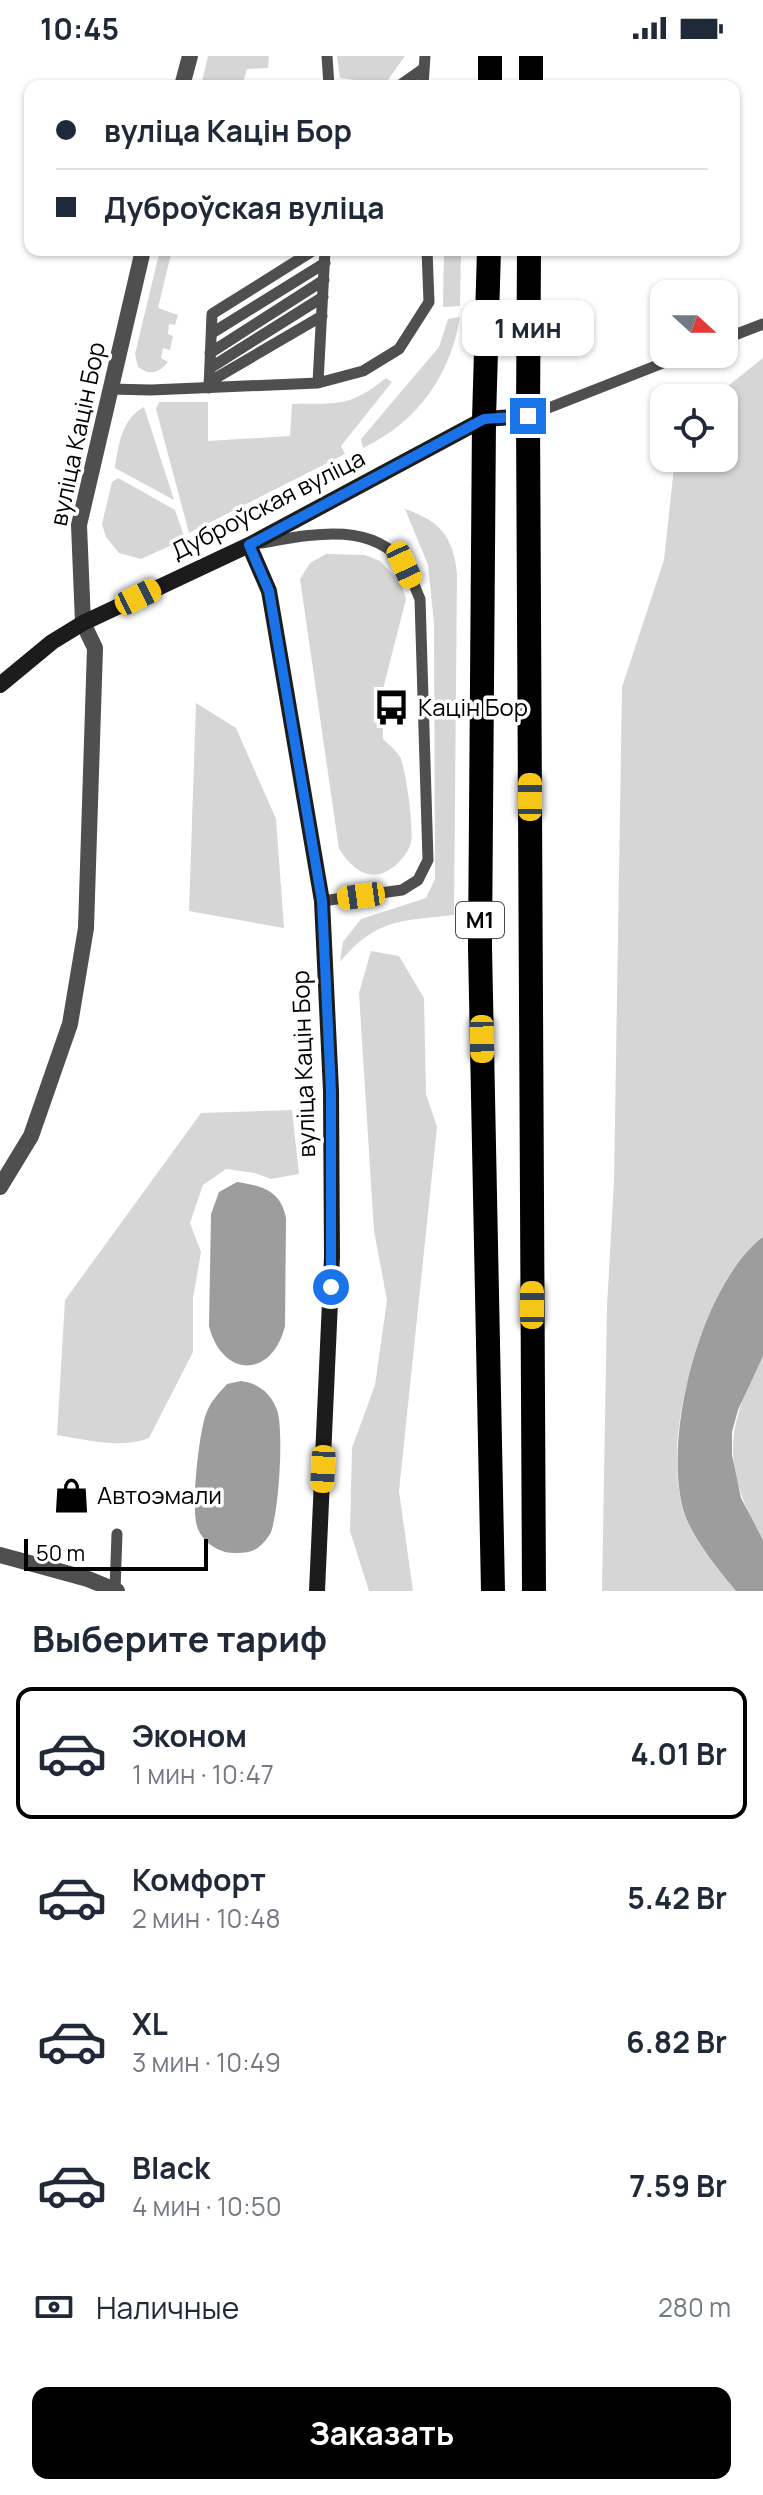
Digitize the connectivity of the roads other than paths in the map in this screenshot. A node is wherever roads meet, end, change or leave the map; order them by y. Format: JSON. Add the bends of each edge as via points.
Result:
{"nodes":[{"id":1,"x":190,"y":56,"type":"edge"},
{"id":2,"x":327,"y":56,"type":"edge"},
{"id":3,"x":425,"y":56,"type":"edge"},
{"id":4,"x":490,"y":56,"type":"edge"},
{"id":5,"x":531,"y":56,"type":"edge"},
{"id":6,"x":423,"y":69,"type":"junction"},
{"id":7,"x":184,"y":80,"type":"edge"},
{"id":8,"x":329,"y":80,"type":"edge"},
{"id":9,"x":407,"y":80,"type":"edge"},
{"id":10,"x":423,"y":80,"type":"edge"},
{"id":11,"x":490,"y":80,"type":"edge"},
{"id":12,"x":531,"y":80,"type":"edge"},
{"id":13,"x":142,"y":256,"type":"edge"},
{"id":14,"x":304,"y":256,"type":"edge"},
{"id":15,"x":325,"y":256,"type":"edge"},
{"id":16,"x":427,"y":256,"type":"edge"},
{"id":17,"x":489,"y":256,"type":"edge"},
{"id":18,"x":529,"y":256,"type":"edge"},
{"id":19,"x":324,"y":280,"type":"junction"},
{"id":20,"x":323,"y":297,"type":"junction"},
{"id":21,"x":322,"y":316,"type":"junction"},
{"id":22,"x":763,"y":324,"type":"edge"},
{"id":23,"x":212,"y":333,"type":"junction"},
{"id":24,"x":738,"y":334,"type":"edge"},
{"id":25,"x":210,"y":353,"type":"junction"},
{"id":26,"x":210,"y":368,"type":"junction"},
{"id":27,"x":650,"y":368,"type":"edge"},
{"id":28,"x":318,"y":383,"type":"junction"},
{"id":29,"x":209,"y":385,"type":"junction"},
{"id":30,"x":110,"y":389,"type":"junction"},
{"id":31,"x":528,"y":416,"type":"junction"},
{"id":32,"x":484,"y":419,"type":"junction"},
{"id":33,"x":249,"y":545,"type":"junction"},
{"id":34,"x":83,"y":623,"type":"junction"},
{"id":35,"x":0,"y":685,"type":"edge"},
{"id":36,"x":322,"y":901,"type":"junction"},
{"id":37,"x":0,"y":1187,"type":"edge"},
{"id":38,"x":117,"y":1534,"type":"dead end"},
{"id":39,"x":0,"y":1555,"type":"edge"},
{"id":40,"x":116,"y":1590,"type":"edge"},
{"id":41,"x":317,"y":1591,"type":"edge"},
{"id":42,"x":493,"y":1591,"type":"edge"},
{"id":43,"x":534,"y":1591,"type":"edge"}],
"edges":[{"from":1,"to":7,"type":"street"},
{"from":2,"to":8,"type":"lane"},
{"from":3,"to":6,"type":"lane"},
{"from":4,"to":11,"type":"highway"},
{"from":5,"to":12,"type":"highway"},
{"from":6,"to":9,"type":"lane"},
{"from":6,"to":10,"type":"lane"},
{"from":13,"to":30,"type":"street","name":"вуліца Кацін Бор"},
{"from":14,"to":23,"type":"lane","via":[[212,314]]},
{"from":15,"to":19,"type":"lane"},
{"from":15,"to":23,"type":"lane"},
{"from":16,"to":28,"type":"lane","via":[[429,302],[399,349],[363,371]]},
{"from":17,"to":32,"type":"highway","number":"М1"},
{"from":18,"to":31,"type":"highway","number":"М1"},
{"from":19,"to":20,"type":"lane"},
{"from":19,"to":25,"type":"lane"},
{"from":20,"to":21,"type":"lane"},
{"from":20,"to":26,"type":"lane"},
{"from":21,"to":28,"type":"lane"},
{"from":21,"to":29,"type":"lane"},
{"from":22,"to":24,"type":"lane"},
{"from":23,"to":25,"type":"lane"},
{"from":25,"to":26,"type":"lane"},
{"from":26,"to":29,"type":"lane"},
{"from":27,"to":31,"type":"lane"},
{"from":28,"to":29,"type":"lane"},
{"from":29,"to":30,"type":"lane"},
{"from":30,"to":34,"type":"street","name":"вуліца Кацін Бор","via":[[79,525]]},
{"from":31,"to":32,"type":"main road","name":"Дуброўская вуліца"},
{"from":31,"to":43,"type":"highway","number":"М1"},
{"from":32,"to":33,"type":"main road","name":"Дуброўская вуліца"},
{"from":32,"to":42,"type":"highway","number":"М1","via":[[480,947]]},
{"from":33,"to":34,"type":"main road","name":"Дуброўская вуліца"},
{"from":33,"to":36,"type":"main road","name":"вуліца Кацін Бор","via":[[269,591]]},
{"from":33,"to":36,"type":"lane","via":[[327,533],[375,540],[404,565],[420,599],[428,860],[418,880],[402,890]]},
{"from":34,"to":35,"type":"main road","name":"Дуброўская вуліца"},
{"from":34,"to":37,"type":"street","name":"вуліца Кацін Бор","via":[[95,648],[86,928],[70,1024],[31,1136]]},
{"from":36,"to":41,"type":"main road","name":"вуліца Кацін Бор","via":[[332,1257]]},
{"from":38,"to":40,"type":"lane"},
{"from":39,"to":40,"type":"street"}]}
